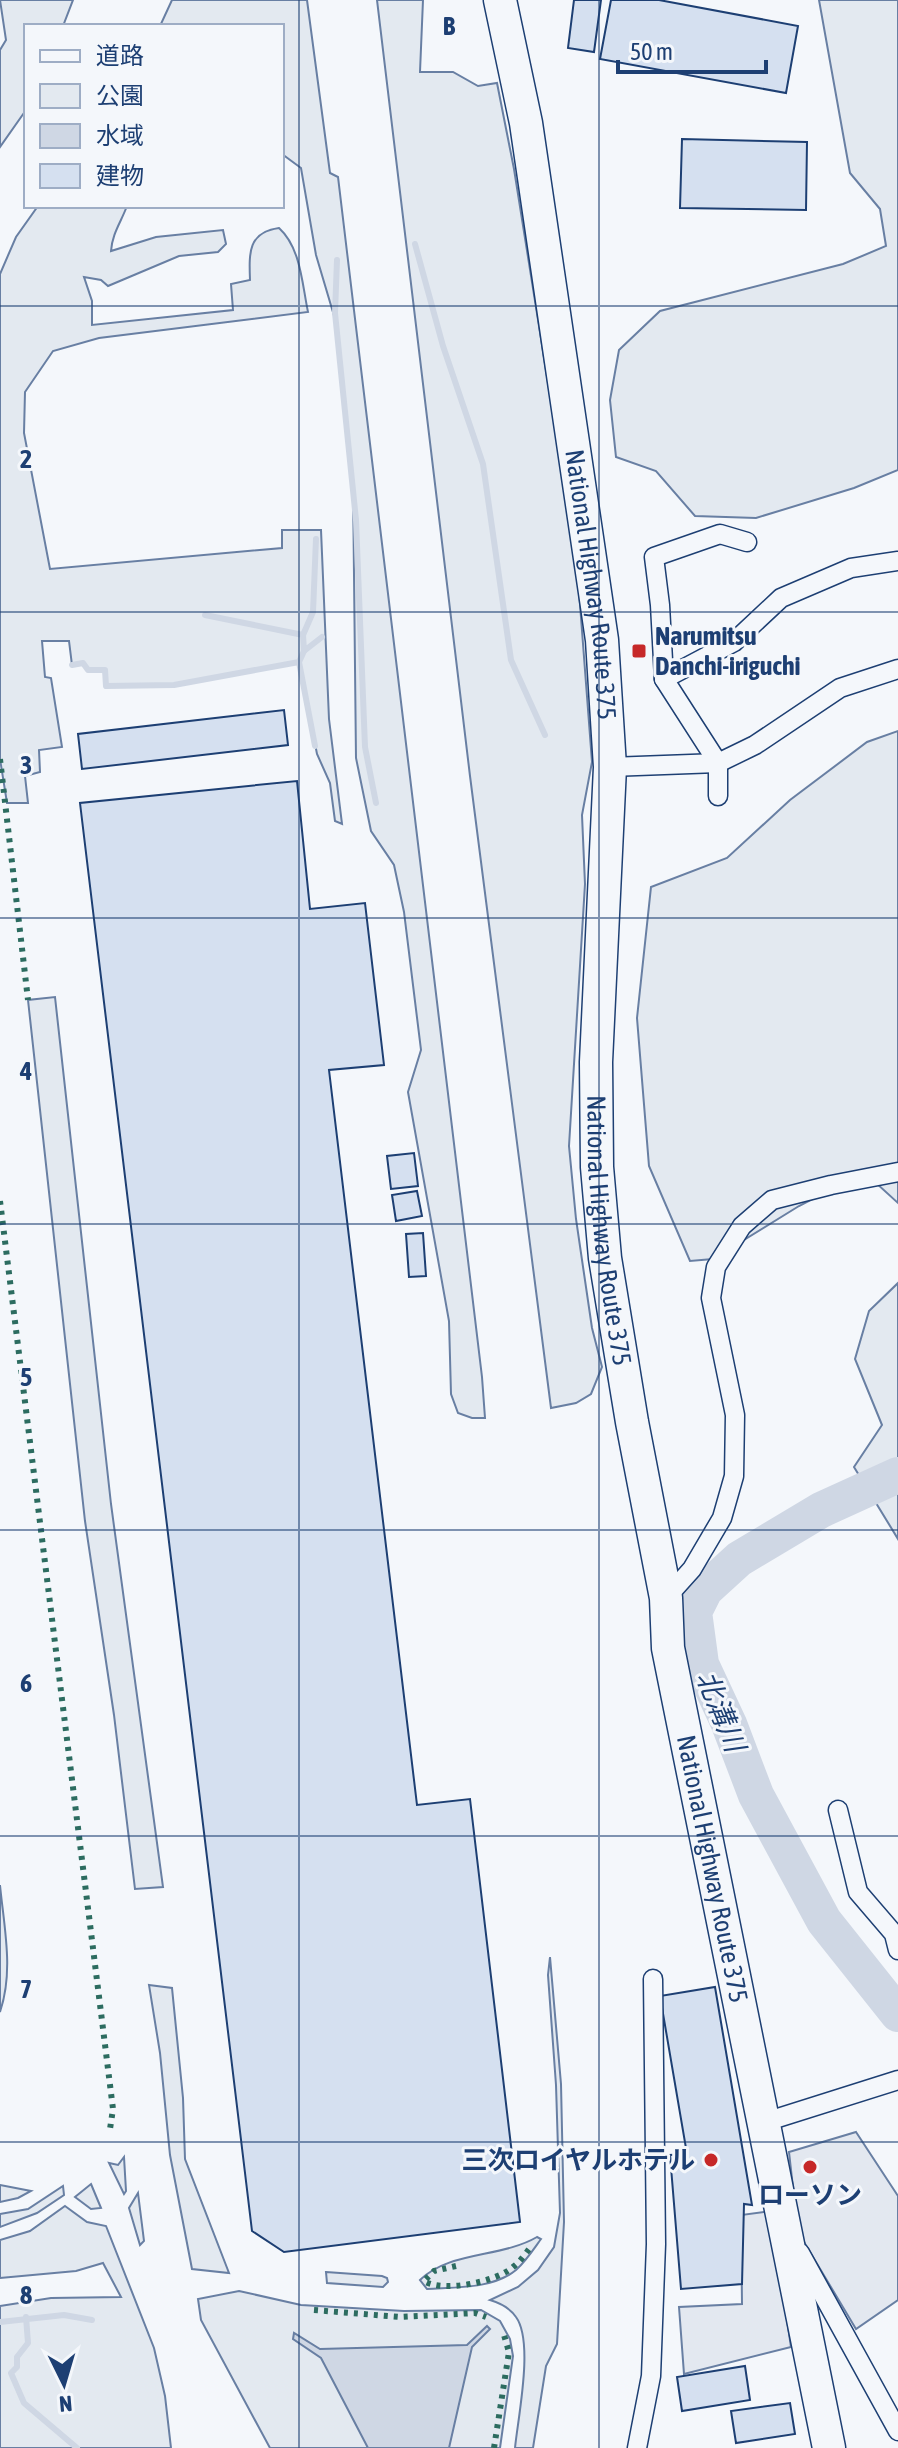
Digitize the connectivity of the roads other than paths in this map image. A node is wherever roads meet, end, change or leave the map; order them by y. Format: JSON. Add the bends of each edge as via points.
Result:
{"nodes":[{"id":1,"x":500,"y":0,"type":"edge"},
{"id":2,"x":747,"y":542,"type":"dead end"},
{"id":3,"x":898,"y":561,"type":"edge"},
{"id":4,"x":898,"y":669,"type":"edge"},
{"id":5,"x":664,"y":679,"type":"junction"},
{"id":6,"x":718,"y":763,"type":"junction"},
{"id":7,"x":610,"y":767,"type":"junction"},
{"id":8,"x":718,"y":796,"type":"dead end"},
{"id":9,"x":898,"y":1172,"type":"edge"},
{"id":10,"x":666,"y":1598,"type":"junction"},
{"id":11,"x":838,"y":1810,"type":"dead end"},
{"id":12,"x":898,"y":1950,"type":"edge"},
{"id":13,"x":653,"y":1979,"type":"dead end"},
{"id":14,"x":898,"y":2080,"type":"edge"},
{"id":15,"x":765,"y":2122,"type":"junction"},
{"id":16,"x":787,"y":2229,"type":"junction"},
{"id":17,"x":898,"y":2431,"type":"edge"},
{"id":18,"x":637,"y":2448,"type":"edge"},
{"id":19,"x":829,"y":2448,"type":"edge"}],
"edges":[{"from":1,"to":7,"type":"highway","name":"National Highway Route 375","via":[[526,123],[602,640]]},
{"from":2,"to":5,"type":"street","via":[[720,534],[654,557]]},
{"from":3,"to":5,"type":"street","via":[[851,568],[781,598],[734,642]]},
{"from":4,"to":6,"type":"street","via":[[840,688],[755,745]]},
{"from":5,"to":6,"type":"street"},
{"from":6,"to":7,"type":"street"},
{"from":6,"to":8,"type":"street"},
{"from":7,"to":10,"type":"highway","name":"National Highway Route 375","via":[[596,1062],[597,1167],[605,1258]]},
{"from":9,"to":10,"type":"street","via":[[772,1200],[742,1226],[716,1267],[711,1298],[735,1415],[734,1476],[722,1518],[692,1569]]},
{"from":10,"to":15,"type":"highway","name":"National Highway Route 375","via":[[668,1648]]},
{"from":11,"to":12,"type":"street","via":[[858,1892],[894,1934]]},
{"from":13,"to":18,"type":"street","via":[[656,2244],[651,2376]]},
{"from":14,"to":15,"type":"street"},
{"from":15,"to":16,"type":"highway","name":"National Highway Route 375"},
{"from":16,"to":17,"type":"street"},
{"from":16,"to":19,"type":"highway","name":"National Highway Route 375"}]}
